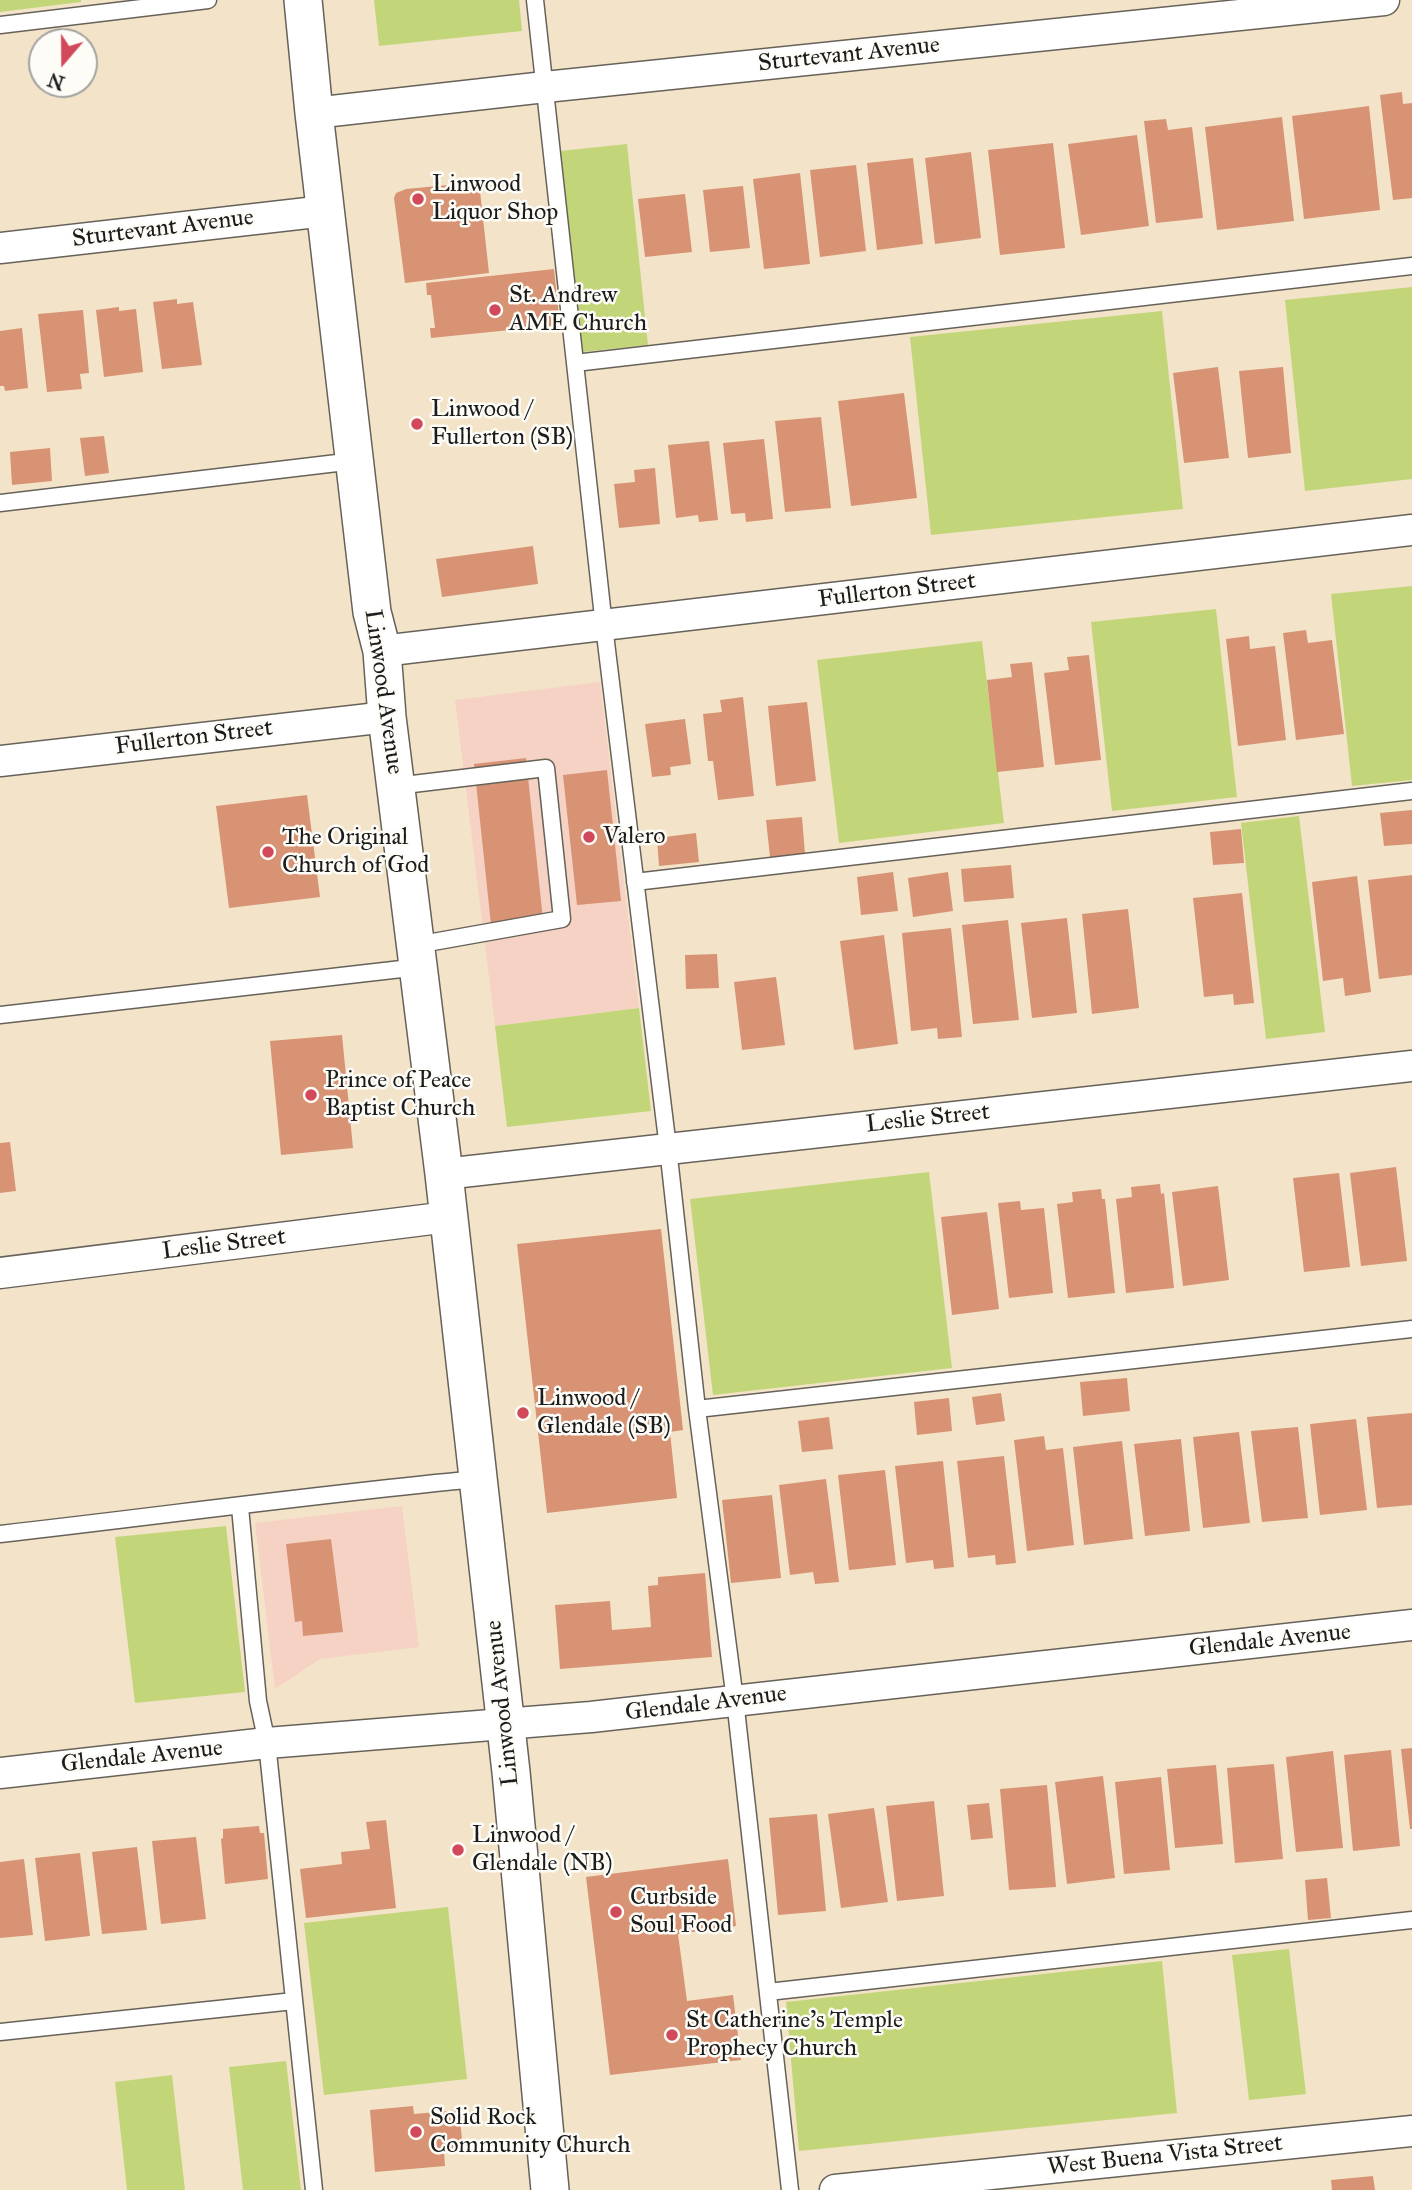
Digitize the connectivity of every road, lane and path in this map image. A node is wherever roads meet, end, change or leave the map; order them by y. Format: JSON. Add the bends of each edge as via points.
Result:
{"nodes":[{"id":1,"x":208,"y":0,"type":"edge"},
{"id":2,"x":303,"y":0,"type":"edge"},
{"id":3,"x":535,"y":0,"type":"edge"},
{"id":4,"x":1384,"y":0,"type":"edge"},
{"id":5,"x":0,"y":25,"type":"edge"},
{"id":6,"x":545,"y":87,"type":"junction"},
{"id":7,"x":314,"y":113,"type":"junction"},
{"id":8,"x":325,"y":211,"type":"junction"},
{"id":9,"x":0,"y":248,"type":"edge"},
{"id":10,"x":1412,"y":266,"type":"edge"},
{"id":11,"x":575,"y":363,"type":"junction"},
{"id":12,"x":354,"y":461,"type":"junction"},
{"id":13,"x":0,"y":503,"type":"edge"},
{"id":14,"x":1412,"y":530,"type":"edge"},
{"id":15,"x":604,"y":626,"type":"junction"},
{"id":16,"x":383,"y":651,"type":"junction"},
{"id":17,"x":387,"y":717,"type":"junction"},
{"id":18,"x":0,"y":761,"type":"edge"},
{"id":19,"x":396,"y":786,"type":"junction"},
{"id":20,"x":1412,"y":791,"type":"edge"},
{"id":21,"x":635,"y":882,"type":"junction"},
{"id":22,"x":417,"y":956,"type":"junction"},
{"id":23,"x":0,"y":1015,"type":"edge"},
{"id":24,"x":1412,"y":1066,"type":"edge"},
{"id":25,"x":668,"y":1148,"type":"junction"},
{"id":26,"x":444,"y":1174,"type":"junction"},
{"id":27,"x":448,"y":1217,"type":"junction"},
{"id":28,"x":0,"y":1273,"type":"edge"},
{"id":29,"x":1412,"y":1329,"type":"edge"},
{"id":30,"x":697,"y":1409,"type":"junction"},
{"id":31,"x":477,"y":1479,"type":"junction"},
{"id":32,"x":240,"y":1507,"type":"junction"},
{"id":33,"x":0,"y":1534,"type":"edge"},
{"id":34,"x":1412,"y":1625,"type":"edge"},
{"id":35,"x":735,"y":1700,"type":"junction"},
{"id":36,"x":505,"y":1723,"type":"junction"},
{"id":37,"x":267,"y":1743,"type":"junction"},
{"id":38,"x":0,"y":1773,"type":"edge"},
{"id":39,"x":1412,"y":1920,"type":"edge"},
{"id":40,"x":768,"y":1992,"type":"junction"},
{"id":41,"x":294,"y":2001,"type":"junction"},
{"id":42,"x":0,"y":2032,"type":"edge"},
{"id":43,"x":1412,"y":2131,"type":"edge"},
{"id":44,"x":314,"y":2190,"type":"edge"},
{"id":45,"x":550,"y":2190,"type":"edge"},
{"id":46,"x":790,"y":2190,"type":"edge"},
{"id":47,"x":835,"y":2190,"type":"edge"}],
"edges":[{"from":1,"to":5,"type":"lane"},
{"from":2,"to":7,"type":"street"},
{"from":3,"to":6,"type":"lane"},
{"from":4,"to":6,"type":"street","name":"Sturtevant Avenue"},
{"from":6,"to":7,"type":"street","name":"Sturtevant Avenue"},
{"from":6,"to":11,"type":"lane"},
{"from":7,"to":8,"type":"street","name":"Linwood Avenue"},
{"from":8,"to":9,"type":"street","name":"Sturtevant Avenue"},
{"from":8,"to":12,"type":"street","name":"Linwood Avenue"},
{"from":10,"to":11,"type":"lane"},
{"from":11,"to":15,"type":"lane"},
{"from":12,"to":13,"type":"lane"},
{"from":12,"to":16,"type":"street","name":"Linwood Avenue","via":[[372,612]]},
{"from":14,"to":15,"type":"street","name":"Fullerton Street"},
{"from":15,"to":16,"type":"street","name":"Fullerton Street"},
{"from":15,"to":21,"type":"lane"},
{"from":16,"to":17,"type":"street","name":"Linwood Avenue"},
{"from":17,"to":18,"type":"street","name":"Fullerton Street"},
{"from":17,"to":19,"type":"street","name":"Linwood Avenue"},
{"from":19,"to":22,"type":"street","name":"Linwood Avenue"},
{"from":19,"to":22,"type":"lane","via":[[546,768],[562,919]]},
{"from":20,"to":21,"type":"lane"},
{"from":21,"to":25,"type":"lane"},
{"from":22,"to":23,"type":"lane"},
{"from":22,"to":26,"type":"street","name":"Linwood Avenue"},
{"from":24,"to":25,"type":"street","name":"Leslie Street"},
{"from":25,"to":26,"type":"street","name":"Leslie Street"},
{"from":25,"to":30,"type":"lane"},
{"from":26,"to":27,"type":"street","name":"Linwood Avenue"},
{"from":27,"to":28,"type":"street","name":"Leslie Street"},
{"from":27,"to":31,"type":"street","name":"Linwood Avenue"},
{"from":29,"to":30,"type":"lane"},
{"from":30,"to":35,"type":"lane"},
{"from":31,"to":32,"type":"lane"},
{"from":31,"to":36,"type":"street","name":"Linwood Avenue"},
{"from":32,"to":33,"type":"lane"},
{"from":32,"to":37,"type":"lane","via":[[258,1701]]},
{"from":34,"to":35,"type":"street","name":"Glendale Avenue"},
{"from":35,"to":36,"type":"street","name":"Glendale Avenue"},
{"from":35,"to":40,"type":"lane"},
{"from":36,"to":37,"type":"street","name":"Glendale Avenue"},
{"from":36,"to":45,"type":"street","name":"Linwood Avenue"},
{"from":37,"to":38,"type":"street","name":"Glendale Avenue"},
{"from":37,"to":41,"type":"lane"},
{"from":39,"to":40,"type":"lane"},
{"from":40,"to":46,"type":"lane"},
{"from":41,"to":42,"type":"lane"},
{"from":41,"to":44,"type":"lane"},
{"from":43,"to":47,"type":"street","name":"West Buena Vista Street"}]}
